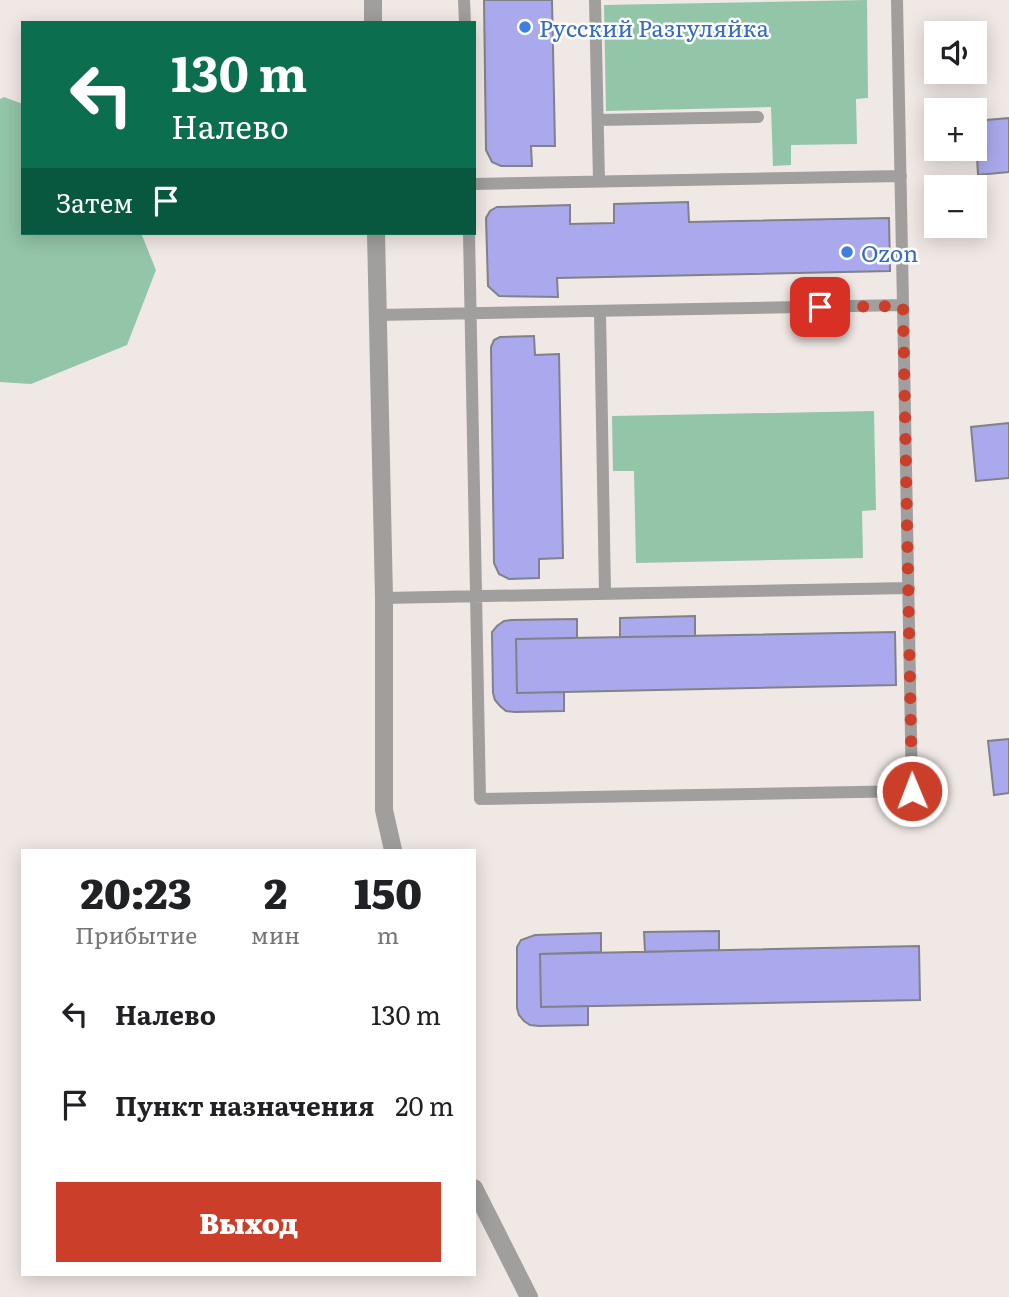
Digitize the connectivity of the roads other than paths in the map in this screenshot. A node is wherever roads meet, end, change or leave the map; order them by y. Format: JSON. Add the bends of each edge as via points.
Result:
{"nodes":[{"id":1,"x":373,"y":0,"type":"edge"},
{"id":2,"x":464,"y":0,"type":"edge"},
{"id":3,"x":596,"y":0,"type":"edge"},
{"id":4,"x":897,"y":0,"type":"edge"},
{"id":5,"x":373,"y":21,"type":"edge"},
{"id":6,"x":464,"y":21,"type":"edge"},
{"id":7,"x":758,"y":117,"type":"dead end"},
{"id":8,"x":598,"y":120,"type":"junction"},
{"id":9,"x":901,"y":176,"type":"junction"},
{"id":10,"x":599,"y":181,"type":"junction"},
{"id":11,"x":476,"y":184,"type":"edge"},
{"id":12,"x":376,"y":235,"type":"edge"},
{"id":13,"x":469,"y":235,"type":"edge"},
{"id":14,"x":903,"y":306,"type":"junction"},
{"id":15,"x":600,"y":311,"type":"junction"},
{"id":16,"x":470,"y":314,"type":"junction"},
{"id":17,"x":377,"y":315,"type":"junction"},
{"id":18,"x":909,"y":587,"type":"junction"},
{"id":19,"x":605,"y":593,"type":"junction"},
{"id":20,"x":476,"y":596,"type":"junction"},
{"id":21,"x":384,"y":598,"type":"junction"},
{"id":22,"x":393,"y":849,"type":"edge"},
{"id":23,"x":476,"y":1192,"type":"edge"},
{"id":24,"x":529,"y":1297,"type":"edge"}],
"edges":[{"from":1,"to":5,"type":"street"},
{"from":2,"to":6,"type":"lane"},
{"from":3,"to":8,"type":"lane"},
{"from":4,"to":9,"type":"lane"},
{"from":7,"to":8,"type":"lane"},
{"from":8,"to":10,"type":"lane"},
{"from":9,"to":10,"type":"lane"},
{"from":9,"to":14,"type":"lane"},
{"from":10,"to":11,"type":"lane"},
{"from":12,"to":17,"type":"street"},
{"from":13,"to":16,"type":"lane"},
{"from":14,"to":15,"type":"lane"},
{"from":14,"to":18,"type":"lane"},
{"from":15,"to":16,"type":"lane"},
{"from":15,"to":19,"type":"lane"},
{"from":16,"to":17,"type":"lane"},
{"from":16,"to":20,"type":"lane"},
{"from":17,"to":21,"type":"street"},
{"from":18,"to":19,"type":"lane"},
{"from":18,"to":20,"type":"lane","via":[[912,791],[480,799]]},
{"from":19,"to":20,"type":"lane"},
{"from":20,"to":21,"type":"lane"},
{"from":21,"to":22,"type":"street","via":[[384,810]]},
{"from":23,"to":24,"type":"street"}]}
